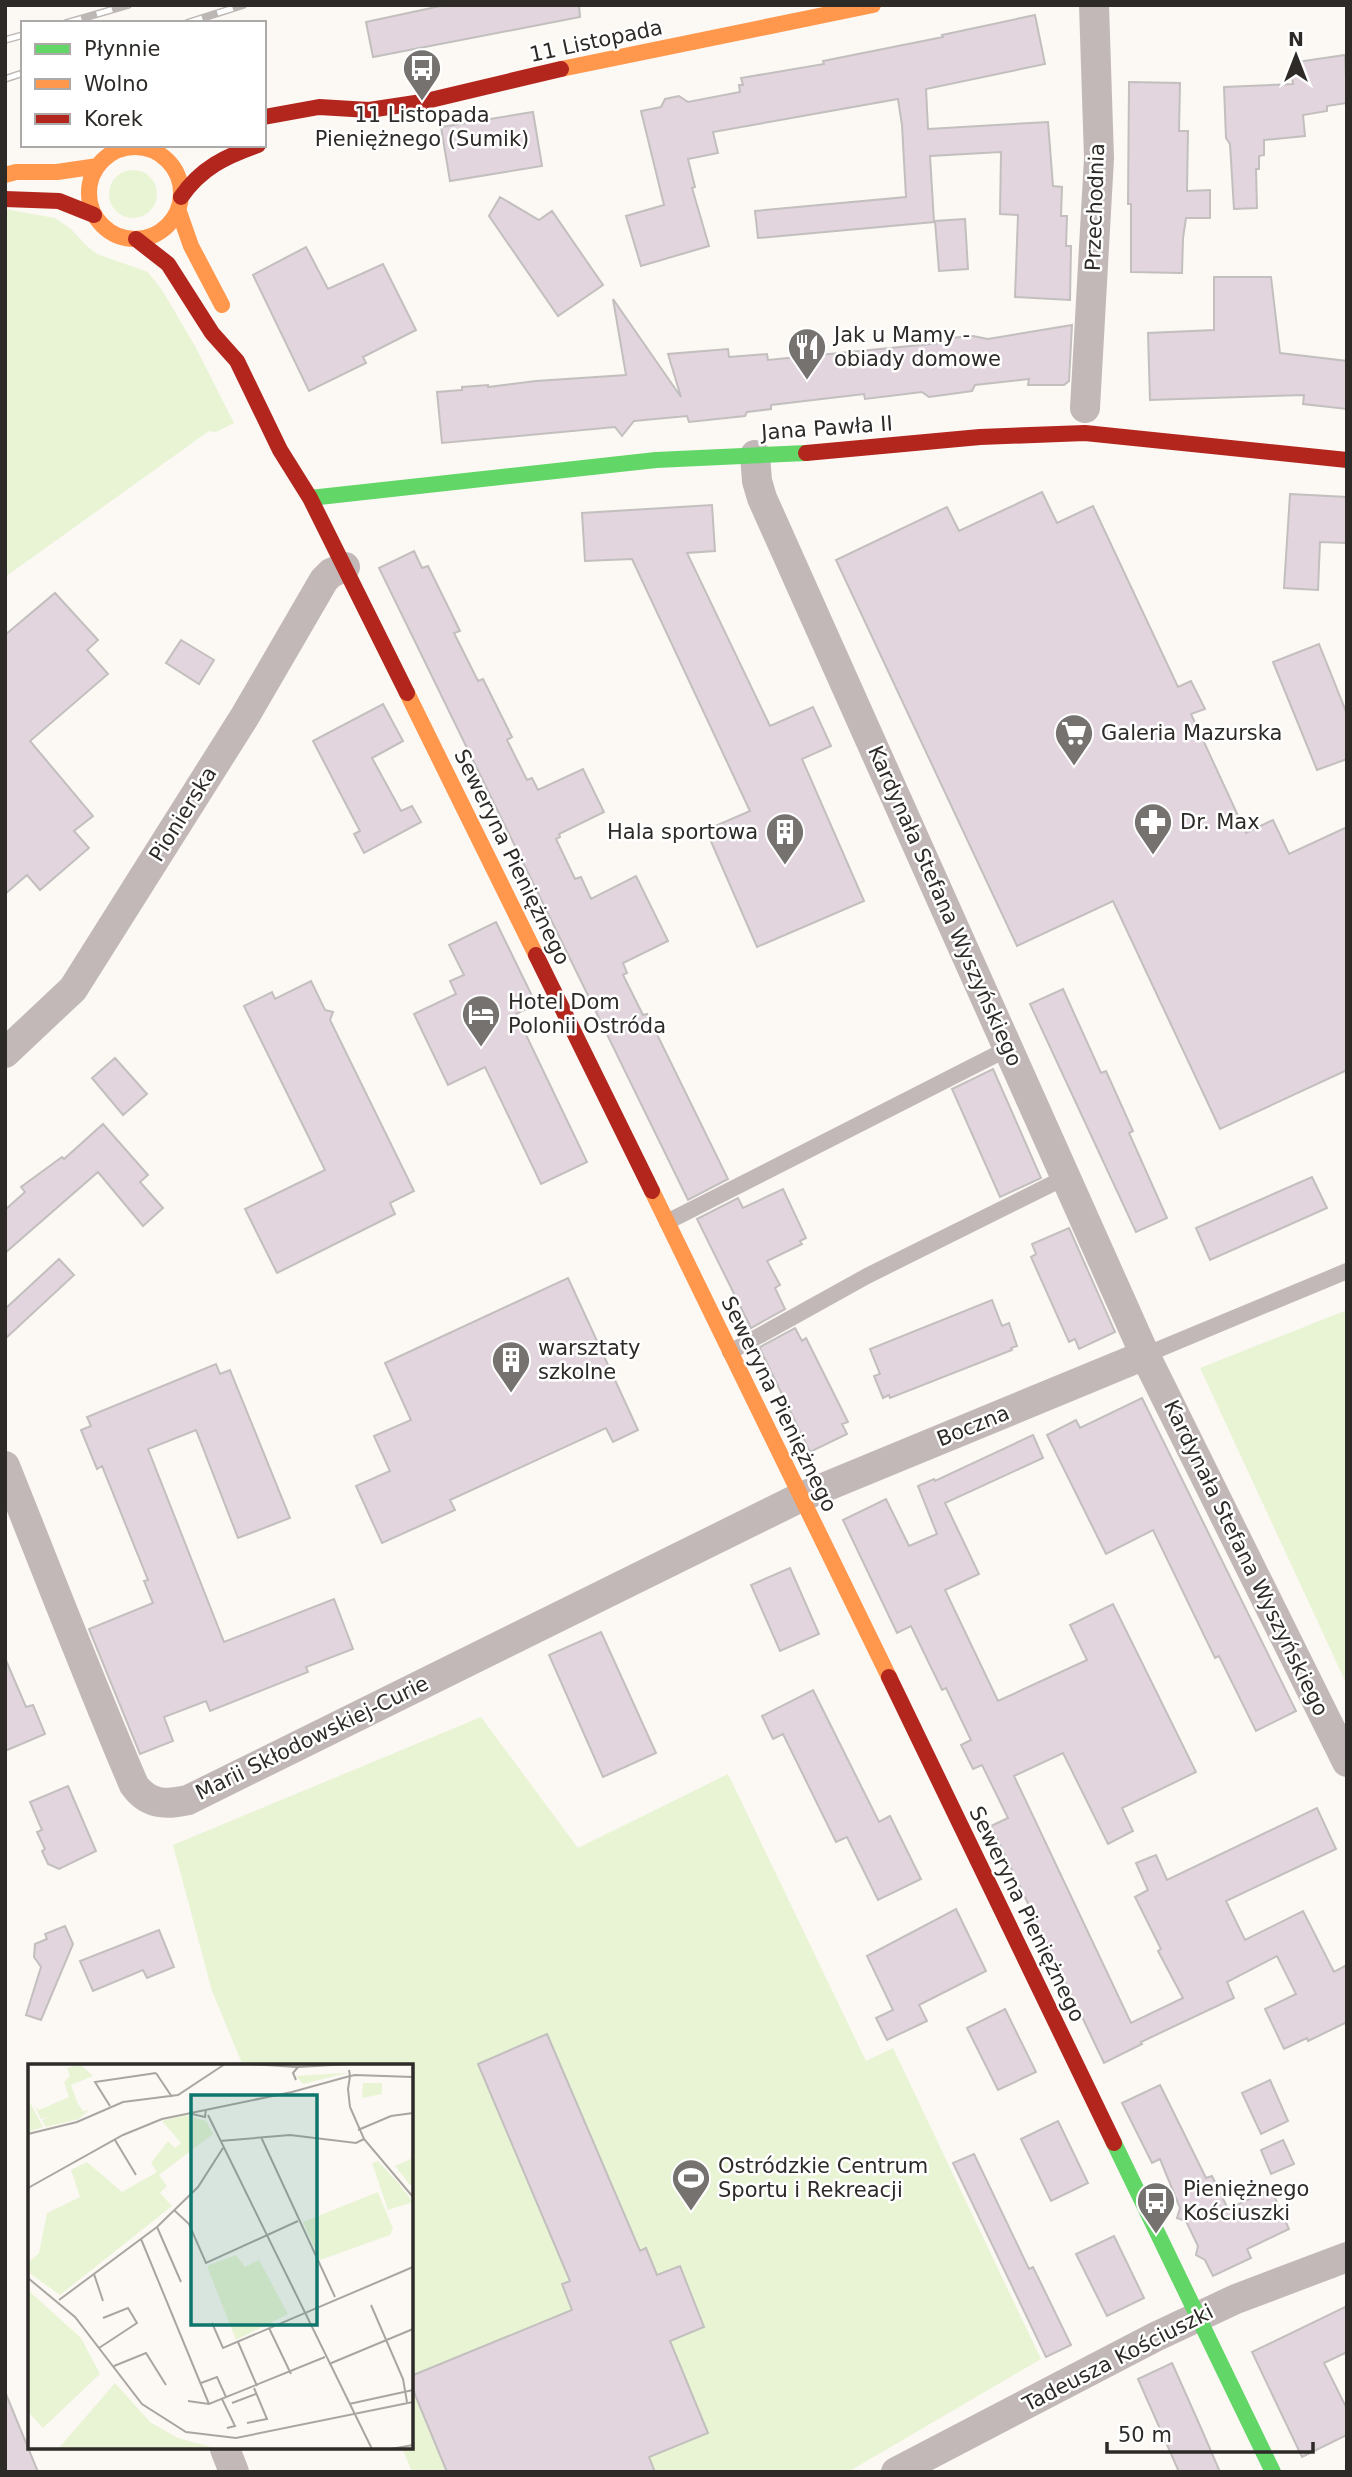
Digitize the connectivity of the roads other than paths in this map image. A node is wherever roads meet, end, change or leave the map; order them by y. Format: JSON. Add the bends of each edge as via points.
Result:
{"nodes":[{"id":1,"x":873,"y":5,"type":"edge"},
{"id":2,"x":1094,"y":5,"type":"edge"},
{"id":3,"x":369,"y":110,"type":"junction"},
{"id":4,"x":266,"y":117,"type":"edge"},
{"id":5,"x":336,"y":124,"type":"dead end"},
{"id":6,"x":255,"y":147,"type":"edge"},
{"id":7,"x":174,"y":149,"type":"dead end"},
{"id":8,"x":156,"y":152,"type":"junction"},
{"id":9,"x":98,"y":166,"type":"junction"},
{"id":10,"x":5,"y":175,"type":"edge"},
{"id":11,"x":5,"y":199,"type":"edge"},
{"id":12,"x":180,"y":203,"type":"junction"},
{"id":13,"x":94,"y":215,"type":"junction"},
{"id":14,"x":136,"y":239,"type":"junction"},
{"id":15,"x":237,"y":360,"type":"junction"},
{"id":16,"x":1085,"y":408,"type":"dead end"},
{"id":17,"x":755,"y":455,"type":"junction"},
{"id":18,"x":1347,"y":460,"type":"edge"},
{"id":19,"x":310,"y":498,"type":"junction"},
{"id":20,"x":345,"y":567,"type":"junction"},
{"id":21,"x":1009,"y":1048,"type":"junction"},
{"id":22,"x":5,"y":1053,"type":"edge"},
{"id":23,"x":1066,"y":1177,"type":"junction"},
{"id":24,"x":667,"y":1222,"type":"junction"},
{"id":25,"x":1347,"y":1271,"type":"edge"},
{"id":26,"x":730,"y":1352,"type":"junction"},
{"id":27,"x":1145,"y":1355,"type":"junction"},
{"id":28,"x":5,"y":1466,"type":"edge"},
{"id":29,"x":801,"y":1497,"type":"junction"},
{"id":30,"x":1347,"y":1762,"type":"edge"},
{"id":31,"x":1347,"y":2257,"type":"edge"},
{"id":32,"x":1197,"y":2318,"type":"junction"},
{"id":33,"x":896,"y":2472,"type":"edge"},
{"id":34,"x":1273,"y":2472,"type":"edge"}],
"edges":[{"from":1,"to":3,"type":"street","name":"11 Listopada"},
{"from":2,"to":16,"type":"street","name":"Przechodnia","via":[[1100,158]]},
{"from":3,"to":4,"type":"street","name":"11 Listopada","via":[[319,107]]},
{"from":3,"to":5,"type":"street","name":"11 Listopada"},
{"from":6,"to":12,"type":"street","via":[[205,167],[192,179]]},
{"from":7,"to":8,"type":"street"},
{"from":8,"to":9,"type":"street","via":[[118,150]]},
{"from":8,"to":12,"type":"street","via":[[175,171]]},
{"from":9,"to":10,"type":"street"},
{"from":9,"to":13,"type":"street","via":[[89,190]]},
{"from":11,"to":13,"type":"street","via":[[59,201]]},
{"from":12,"to":14,"type":"street","via":[[162,231]]},
{"from":12,"to":15,"type":"street","name":"Seweryna Pieniężnego","via":[[182,226],[229,321]]},
{"from":13,"to":14,"type":"street","via":[[111,233]]},
{"from":14,"to":15,"type":"street","name":"Seweryna Pieniężnego","via":[[168,264],[212,333]]},
{"from":15,"to":19,"type":"street","name":"Seweryna Pieniężnego","via":[[280,450]]},
{"from":17,"to":18,"type":"street","name":"Jana Pawła II","via":[[994,435],[1085,433]]},
{"from":17,"to":19,"type":"street","name":"Jana Pawła II","via":[[707,456]]},
{"from":17,"to":21,"type":"street","name":"Kardynała Stefana Wyszyńskiego","via":[[762,498]]},
{"from":19,"to":20,"type":"street","name":"Seweryna Pieniężnego"},
{"from":20,"to":22,"type":"street","name":"Pionierska","via":[[324,580],[245,716],[73,989]]},
{"from":20,"to":24,"type":"street","name":"Seweryna Pieniężnego"},
{"from":21,"to":23,"type":"street","name":"Kardynała Stefana Wyszyńskiego"},
{"from":21,"to":24,"type":"lane"},
{"from":23,"to":26,"type":"lane","via":[[867,1276]]},
{"from":23,"to":27,"type":"street","name":"Kardynała Stefana Wyszyńskiego"},
{"from":24,"to":26,"type":"street","name":"Seweryna Pieniężnego"},
{"from":25,"to":27,"type":"lane"},
{"from":26,"to":29,"type":"street","name":"Seweryna Pieniężnego"},
{"from":27,"to":29,"type":"street","name":"Boczna"},
{"from":27,"to":30,"type":"street","name":"Kardynała Stefana Wyszyńskiego"},
{"from":28,"to":29,"type":"street","name":"Marii Skłodowskiej-Curie","via":[[134,1785],[149,1800],[171,1804],[188,1800]]},
{"from":29,"to":32,"type":"street","name":"Seweryna Pieniężnego"},
{"from":31,"to":32,"type":"street","name":"Tadeusza Kościuszki"},
{"from":32,"to":33,"type":"street","name":"Tadeusza Kościuszki"},
{"from":32,"to":34,"type":"street","name":"Seweryna Pieniężnego"}]}
